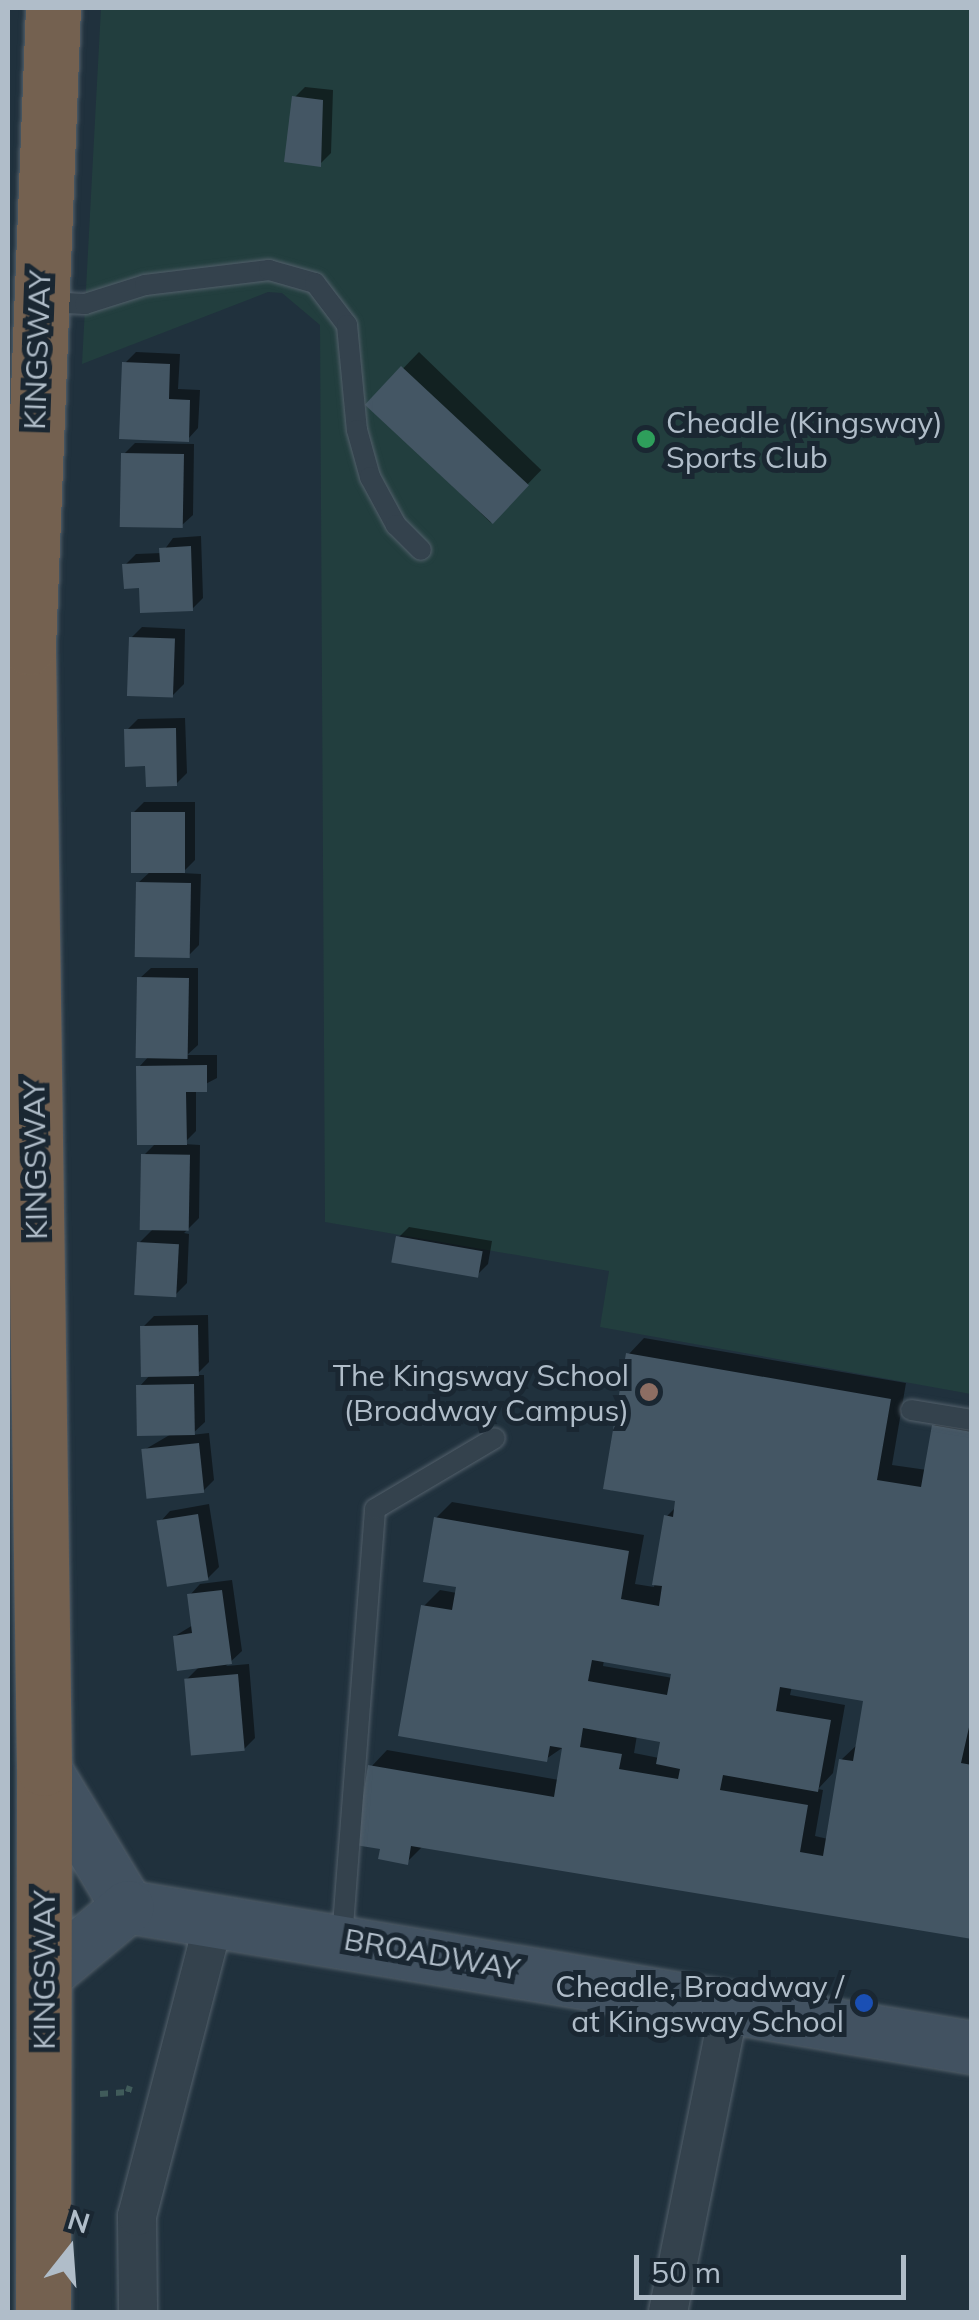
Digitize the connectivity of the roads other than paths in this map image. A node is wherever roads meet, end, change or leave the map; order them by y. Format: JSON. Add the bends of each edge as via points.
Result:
{"nodes":[{"id":1,"x":53,"y":8,"type":"edge"},
{"id":2,"x":38,"y":302,"type":"junction"},
{"id":3,"x":421,"y":550,"type":"dead end"},
{"id":4,"x":911,"y":1410,"type":"dead end"},
{"id":5,"x":972,"y":1420,"type":"edge"},
{"id":6,"x":495,"y":1438,"type":"dead end"},
{"id":7,"x":44,"y":1768,"type":"junction"},
{"id":8,"x":128,"y":1907,"type":"junction"},
{"id":9,"x":214,"y":1920,"type":"junction"},
{"id":10,"x":342,"y":1939,"type":"junction"},
{"id":11,"x":44,"y":1977,"type":"junction"},
{"id":12,"x":730,"y":2004,"type":"junction"},
{"id":13,"x":972,"y":2048,"type":"edge"},
{"id":14,"x":43,"y":2312,"type":"edge"},
{"id":15,"x":138,"y":2312,"type":"edge"},
{"id":16,"x":668,"y":2312,"type":"edge"}],
"edges":[{"from":1,"to":2,"type":"highway","name":"KINGSWAY"},
{"from":2,"to":3,"type":"lane","via":[[85,304],[145,285],[269,270],[315,283],[347,326],[370,477],[396,525]]},
{"from":2,"to":7,"type":"highway","name":"KINGSWAY","via":[[28,646]]},
{"from":4,"to":5,"type":"lane"},
{"from":6,"to":10,"type":"lane","via":[[375,1508]]},
{"from":7,"to":8,"type":"street"},
{"from":7,"to":11,"type":"highway","name":"KINGSWAY"},
{"from":8,"to":9,"type":"street","name":"BROADWAY"},
{"from":8,"to":11,"type":"street"},
{"from":9,"to":10,"type":"street","name":"BROADWAY"},
{"from":9,"to":15,"type":"street","via":[[137,2216]]},
{"from":10,"to":12,"type":"street","name":"BROADWAY"},
{"from":11,"to":14,"type":"highway","name":"KINGSWAY"},
{"from":12,"to":13,"type":"street","name":"BROADWAY"},
{"from":12,"to":16,"type":"street"}]}
